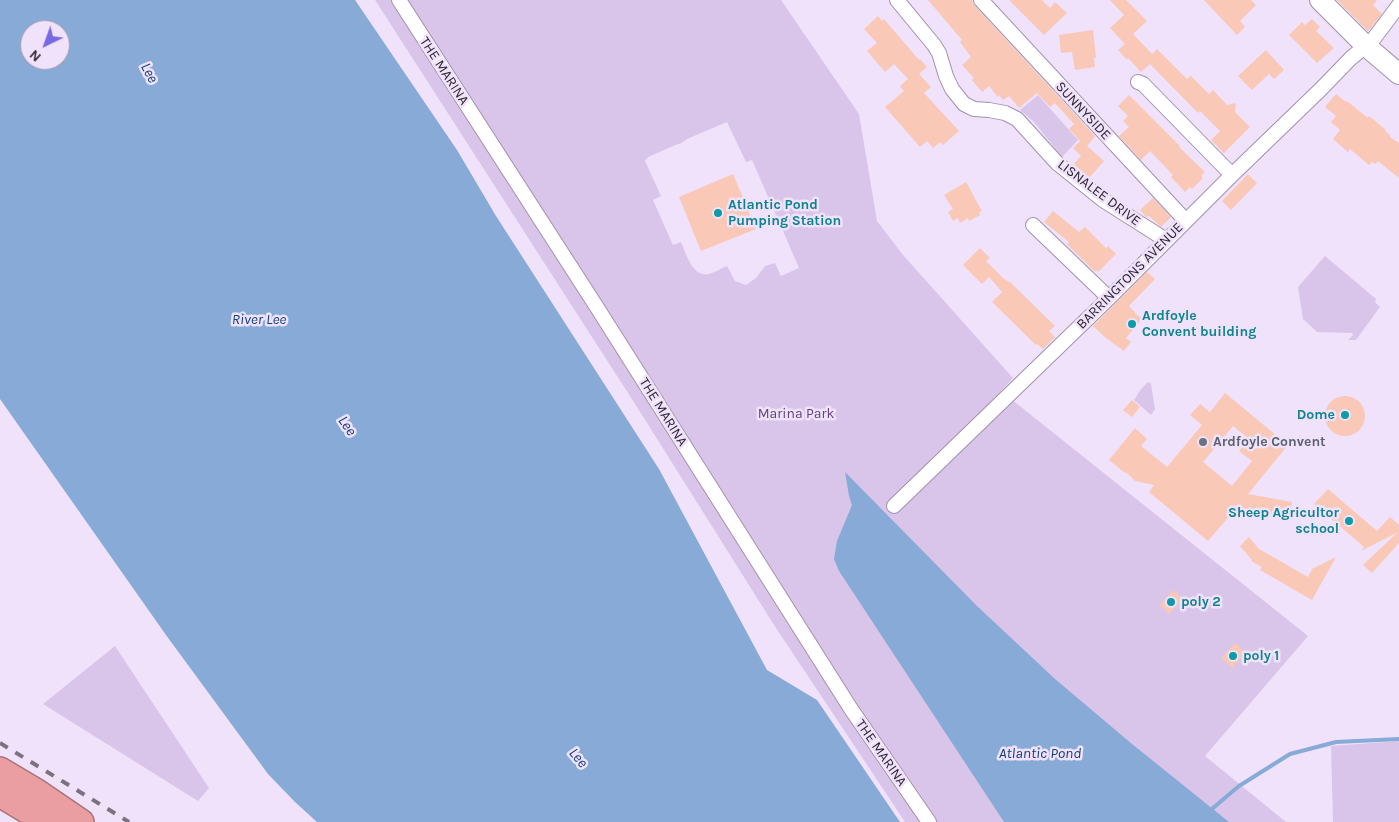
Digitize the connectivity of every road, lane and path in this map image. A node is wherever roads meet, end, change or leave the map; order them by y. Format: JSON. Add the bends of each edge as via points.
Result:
{"nodes":[{"id":1,"x":399,"y":0,"type":"edge"},
{"id":2,"x":896,"y":0,"type":"edge"},
{"id":3,"x":981,"y":0,"type":"edge"},
{"id":4,"x":1320,"y":0,"type":"edge"},
{"id":5,"x":1399,"y":5,"type":"edge"},
{"id":6,"x":1366,"y":46,"type":"junction"},
{"id":7,"x":1399,"y":74,"type":"edge"},
{"id":8,"x":1138,"y":82,"type":"dead end"},
{"id":9,"x":1232,"y":175,"type":"junction"},
{"id":10,"x":1186,"y":221,"type":"junction"},
{"id":11,"x":1034,"y":225,"type":"dead end"},
{"id":12,"x":1166,"y":240,"type":"junction"},
{"id":13,"x":1109,"y":298,"type":"junction"},
{"id":14,"x":894,"y":506,"type":"dead end"},
{"id":15,"x":0,"y":770,"type":"edge"},
{"id":16,"x":0,"y":794,"type":"edge"},
{"id":17,"x":0,"y":805,"type":"edge"},
{"id":18,"x":31,"y":822,"type":"edge"},
{"id":19,"x":46,"y":822,"type":"edge"},
{"id":20,"x":81,"y":822,"type":"edge"},
{"id":21,"x":929,"y":822,"type":"edge"}],
"edges":[{"from":1,"to":21,"type":"street","name":"THE MARINA","via":[[851,709]]},
{"from":2,"to":12,"type":"street","name":"LISNALEE DRIVE","via":[[934,45],[952,89],[964,104],[974,109],[1005,113],[1017,119],[1057,163],[1082,184]]},
{"from":3,"to":10,"type":"street","name":"SUNNYSIDE"},
{"from":4,"to":6,"type":"street"},
{"from":5,"to":6,"type":"street","name":"BARRINGTONS AVENUE"},
{"from":6,"to":7,"type":"street"},
{"from":6,"to":9,"type":"street","name":"BARRINGTONS AVENUE"},
{"from":8,"to":9,"type":"street"},
{"from":9,"to":10,"type":"street","name":"BARRINGTONS AVENUE"},
{"from":10,"to":12,"type":"street","name":"BARRINGTONS AVENUE"},
{"from":11,"to":13,"type":"street"},
{"from":12,"to":13,"type":"street","name":"BARRINGTONS AVENUE"},
{"from":13,"to":14,"type":"street","name":"BARRINGTONS AVENUE"},
{"from":15,"to":20,"type":"highway"},
{"from":16,"to":19,"type":"highway"},
{"from":17,"to":18,"type":"highway"}]}
